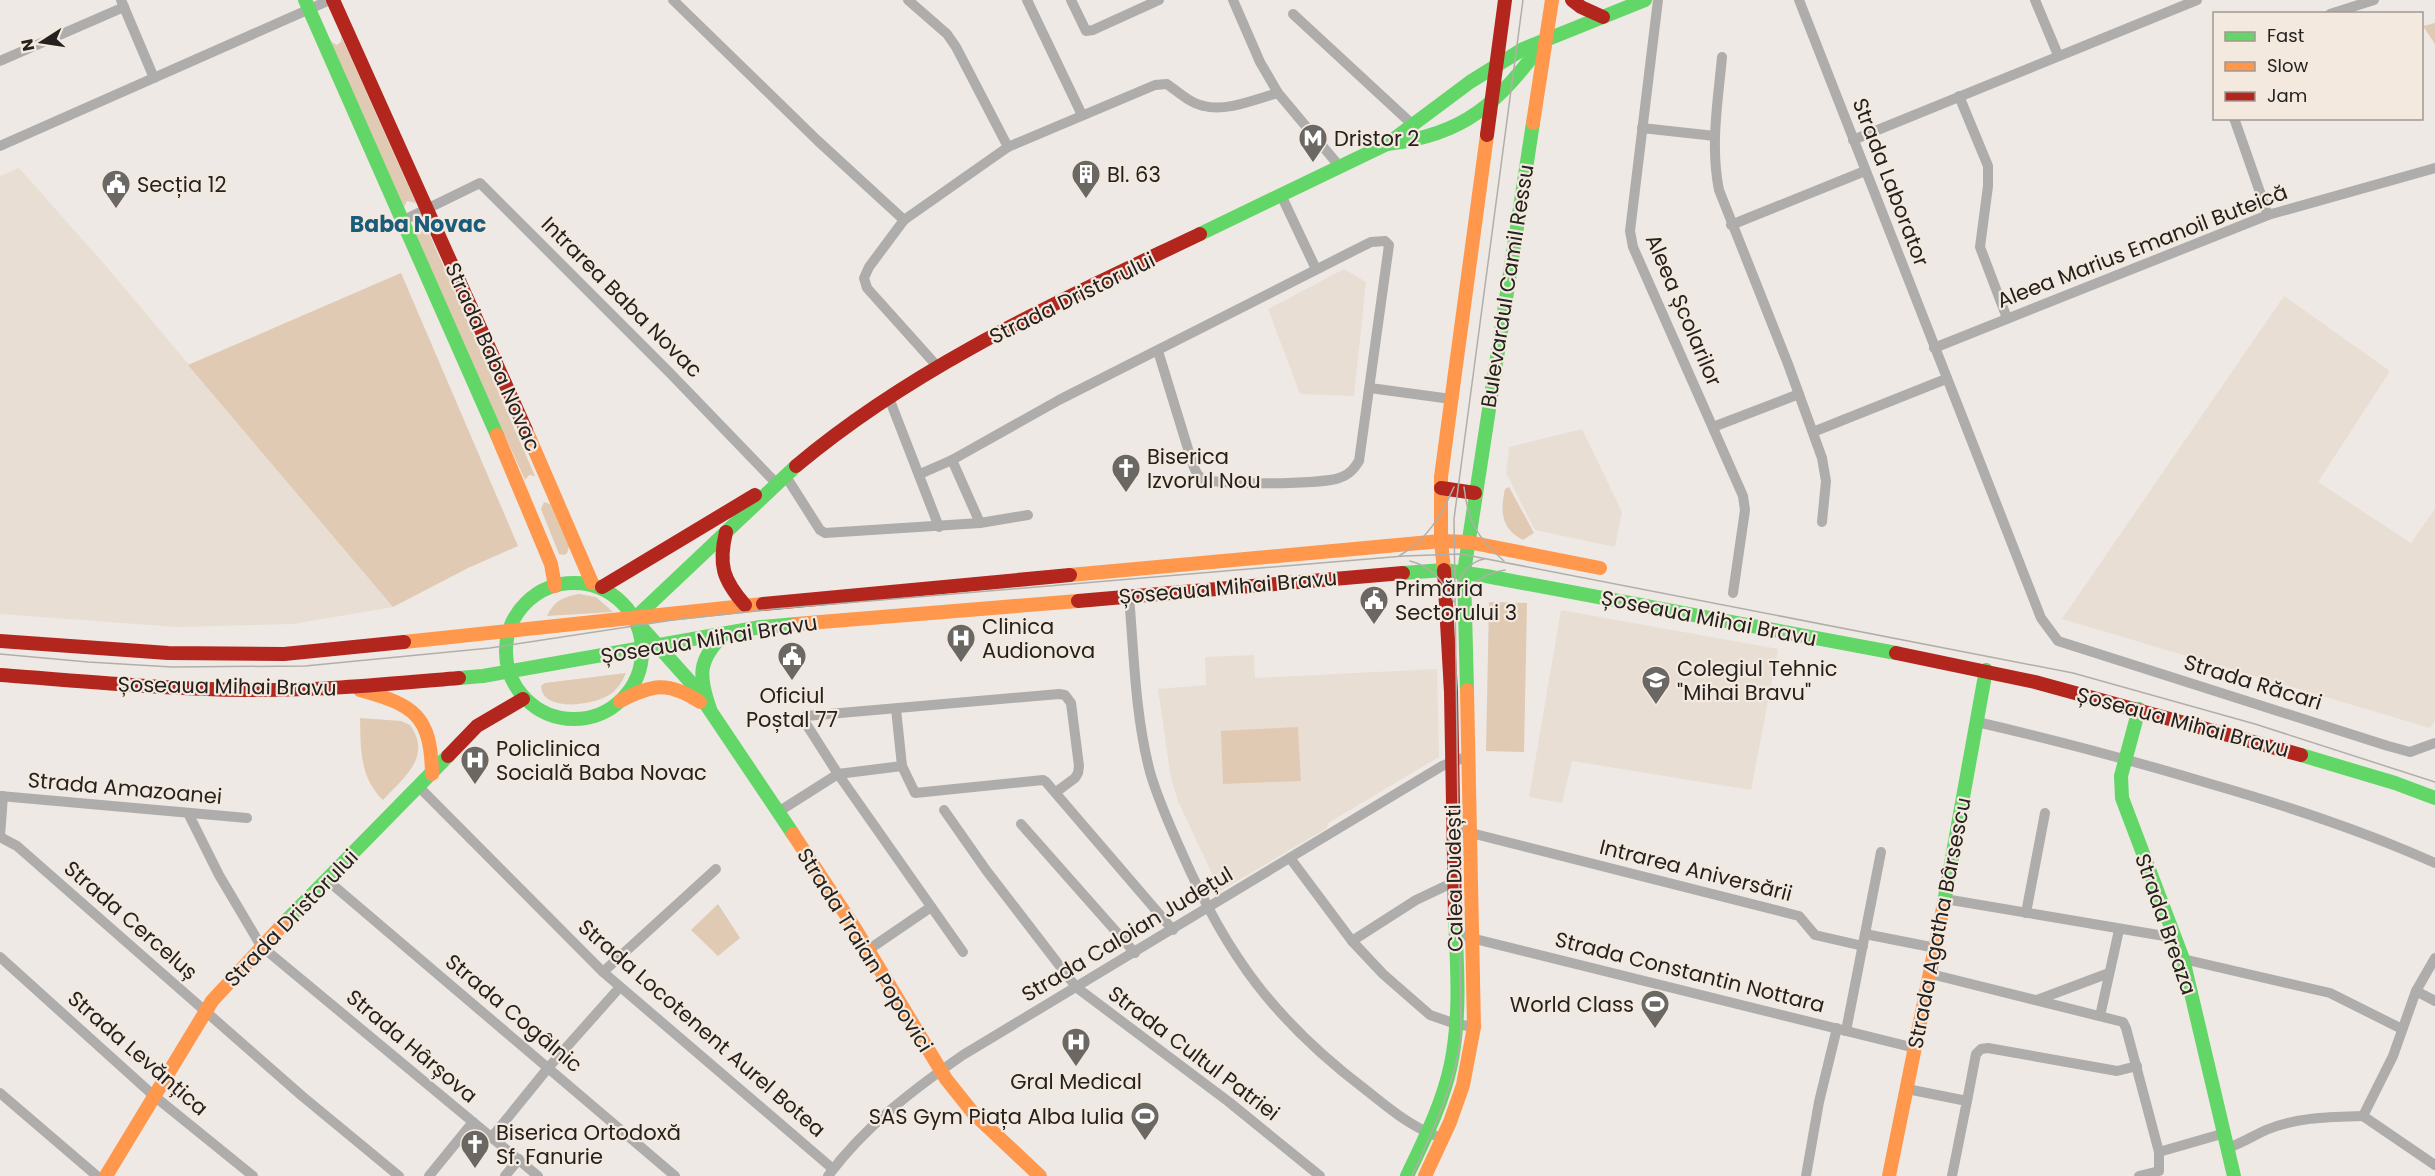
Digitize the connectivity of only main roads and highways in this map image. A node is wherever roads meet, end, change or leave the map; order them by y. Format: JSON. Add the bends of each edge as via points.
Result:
{"nodes":[{"id":1,"x":332,"y":0,"type":"edge"},
{"id":2,"x":1505,"y":0,"type":"edge"},
{"id":3,"x":1552,"y":0,"type":"edge"},
{"id":4,"x":1572,"y":0,"type":"edge"},
{"id":5,"x":1645,"y":0,"type":"edge"},
{"id":6,"x":307,"y":5,"type":"edge"},
{"id":7,"x":1603,"y":17,"type":"junction"},
{"id":8,"x":1546,"y":39,"type":"junction"},
{"id":9,"x":1497,"y":66,"type":"junction"},
{"id":10,"x":1492,"y":105,"type":"junction"},
{"id":11,"x":1387,"y":144,"type":"junction"},
{"id":12,"x":780,"y":479,"type":"junction"},
{"id":13,"x":1441,"y":488,"type":"junction"},
{"id":14,"x":1475,"y":493,"type":"junction"},
{"id":15,"x":726,"y":532,"type":"junction"},
{"id":16,"x":1441,"y":541,"type":"junction"},
{"id":17,"x":1468,"y":542,"type":"junction"},
{"id":18,"x":1513,"y":551,"type":"junction"},
{"id":19,"x":1398,"y":559,"type":"junction"},
{"id":20,"x":1600,"y":568,"type":"dead end"},
{"id":21,"x":1444,"y":570,"type":"junction"},
{"id":22,"x":1464,"y":572,"type":"junction"},
{"id":23,"x":1509,"y":580,"type":"junction"},
{"id":24,"x":597,"y":585,"type":"junction"},
{"id":25,"x":555,"y":586,"type":"junction"},
{"id":26,"x":745,"y":605,"type":"junction"},
{"id":27,"x":634,"y":619,"type":"junction"},
{"id":28,"x":510,"y":630,"type":"junction"},
{"id":29,"x":724,"y":634,"type":"junction"},
{"id":30,"x":0,"y":641,"type":"edge"},
{"id":31,"x":658,"y":646,"type":"junction"},
{"id":32,"x":641,"y":648,"type":"junction"},
{"id":33,"x":1986,"y":670,"type":"junction"},
{"id":34,"x":508,"y":672,"type":"junction"},
{"id":35,"x":0,"y":675,"type":"edge"},
{"id":36,"x":693,"y":685,"type":"junction"},
{"id":37,"x":350,"y":687,"type":"junction"},
{"id":38,"x":523,"y":699,"type":"junction"},
{"id":39,"x":620,"y":702,"type":"junction"},
{"id":40,"x":710,"y":709,"type":"junction"},
{"id":41,"x":2139,"y":709,"type":"junction"},
{"id":42,"x":432,"y":774,"type":"junction"},
{"id":43,"x":2435,"y":798,"type":"edge"},
{"id":44,"x":106,"y":1176,"type":"edge"},
{"id":45,"x":1040,"y":1176,"type":"edge"},
{"id":46,"x":1407,"y":1176,"type":"edge"},
{"id":47,"x":1425,"y":1176,"type":"edge"},
{"id":48,"x":1889,"y":1176,"type":"edge"},
{"id":49,"x":2234,"y":1176,"type":"edge"}],
"edges":[{"from":1,"to":24,"type":"main road","name":"Strada Baba Novac"},
{"from":2,"to":9,"type":"main road","name":"Bulevardul Camil Ressu"},
{"from":3,"to":8,"type":"main road","name":"Bulevardul Camil Ressu"},
{"from":4,"to":7,"type":"main road"},
{"from":5,"to":7,"type":"main road"},
{"from":6,"to":25,"type":"main road","name":"Strada Baba Novac","via":[[524,495],[551,564]]},
{"from":7,"to":8,"type":"main road"},
{"from":8,"to":9,"type":"main road","name":"Strada Dristorului"},
{"from":8,"to":10,"type":"main road","name":"Strada Dristorului"},
{"from":8,"to":14,"type":"main road","name":"Bulevardul Camil Ressu"},
{"from":9,"to":10,"type":"main road","name":"Bulevardul Camil Ressu"},
{"from":9,"to":11,"type":"main road","name":"Strada Dristorului"},
{"from":10,"to":11,"type":"main road","name":"Strada Dristorului","via":[[1454,127],[1413,141]]},
{"from":10,"to":13,"type":"main road","name":"Bulevardul Camil Ressu"},
{"from":11,"to":12,"type":"main road","name":"Strada Dristorului","via":[[1023,319],[937,366],[824,443]]},
{"from":12,"to":15,"type":"main road","name":"Strada Dristorului"},
{"from":12,"to":24,"type":"main road","name":"Strada Dristorului"},
{"from":13,"to":14,"type":"main road"},
{"from":13,"to":16,"type":"main road","name":"Bulevardul Camil Ressu"},
{"from":14,"to":17,"type":"main road","name":"Bulevardul Camil Ressu"},
{"from":15,"to":26,"type":"main road","via":[[720,553],[722,570],[726,582]]},
{"from":15,"to":27,"type":"main road","name":"Strada Dristorului"},
{"from":16,"to":17,"type":"main road","name":"Șoseaua Mihai Bravu"},
{"from":16,"to":19,"type":"main road","name":"Șoseaua Mihai Bravu"},
{"from":16,"to":21,"type":"main road","name":"Bulevardul Camil Ressu"},
{"from":17,"to":18,"type":"main road","name":"Șoseaua Mihai Bravu"},
{"from":17,"to":22,"type":"main road","name":"Bulevardul Camil Ressu"},
{"from":18,"to":20,"type":"main road","name":"Șoseaua Mihai Bravu"},
{"from":18,"to":23,"type":"main road"},
{"from":19,"to":21,"type":"main road","name":"Șoseaua Mihai Bravu"},
{"from":19,"to":26,"type":"main road","name":"Șoseaua Mihai Bravu"},
{"from":19,"to":29,"type":"main road","name":"Șoseaua Mihai Bravu","via":[[1129,596],[777,625]]},
{"from":21,"to":22,"type":"main road","name":"Șoseaua Mihai Bravu"},
{"from":21,"to":46,"type":"main road","name":"Calea Dudești","via":[[1456,1024],[1450,1072]]},
{"from":22,"to":23,"type":"main road","name":"Șoseaua Mihai Bravu"},
{"from":22,"to":47,"type":"main road","name":"Calea Dudești","via":[[1472,1047],[1464,1083]]},
{"from":23,"to":33,"type":"main road","name":"Șoseaua Mihai Bravu"},
{"from":24,"to":25,"type":"main road","via":[[579,582]]},
{"from":24,"to":27,"type":"main road","name":"Strada Traian Popovici"},
{"from":25,"to":28,"type":"main road","via":[[531,599]]},
{"from":26,"to":27,"type":"main road","name":"Șoseaua Mihai Bravu"},
{"from":27,"to":28,"type":"main road","name":"Șoseaua Mihai Bravu"},
{"from":27,"to":31,"type":"main road","name":"Strada Traian Popovici"},
{"from":27,"to":32,"type":"main road"},
{"from":28,"to":30,"type":"main road","name":"Șoseaua Mihai Bravu","via":[[249,655]]},
{"from":28,"to":34,"type":"main road"},
{"from":29,"to":31,"type":"main road","name":"Șoseaua Mihai Bravu"},
{"from":29,"to":40,"type":"main road","via":[[710,647],[700,675]]},
{"from":31,"to":32,"type":"main road","name":"Șoseaua Mihai Bravu"},
{"from":31,"to":36,"type":"main road","name":"Strada Traian Popovici"},
{"from":32,"to":34,"type":"main road","name":"Șoseaua Mihai Bravu"},
{"from":32,"to":36,"type":"main road","name":"Strada Traian Popovici"},
{"from":32,"to":39,"type":"main road","via":[[640,672]]},
{"from":33,"to":41,"type":"main road","name":"Șoseaua Mihai Bravu"},
{"from":33,"to":48,"type":"main road","name":"Strada Agatha Bârsescu","via":[[1931,975]]},
{"from":34,"to":37,"type":"main road","name":"Șoseaua Mihai Bravu"},
{"from":34,"to":38,"type":"main road"},
{"from":35,"to":37,"type":"main road","name":"Șoseaua Mihai Bravu","via":[[177,688]]},
{"from":36,"to":40,"type":"main road","name":"Strada Traian Popovici"},
{"from":37,"to":42,"type":"main road","via":[[400,704],[424,723],[432,746]]},
{"from":38,"to":39,"type":"main road","name":"Strada Traian Popovici","via":[[548,715],[576,719],[598,716]]},
{"from":38,"to":42,"type":"main road","name":"Strada Dristorului","via":[[477,726]]},
{"from":39,"to":40,"type":"main road","name":"Strada Traian Popovici","via":[[652,686],[664,686],[685,692]]},
{"from":40,"to":45,"type":"main road","name":"Strada Traian Popovici","via":[[868,950],[940,1071],[974,1114]]},
{"from":41,"to":43,"type":"main road","name":"Șoseaua Mihai Bravu"},
{"from":41,"to":49,"type":"main road","name":"Strada Breaza","via":[[2121,776],[2122,798],[2183,959]]},
{"from":42,"to":44,"type":"main road","name":"Strada Dristorului","via":[[261,946],[204,1010]]}]}
